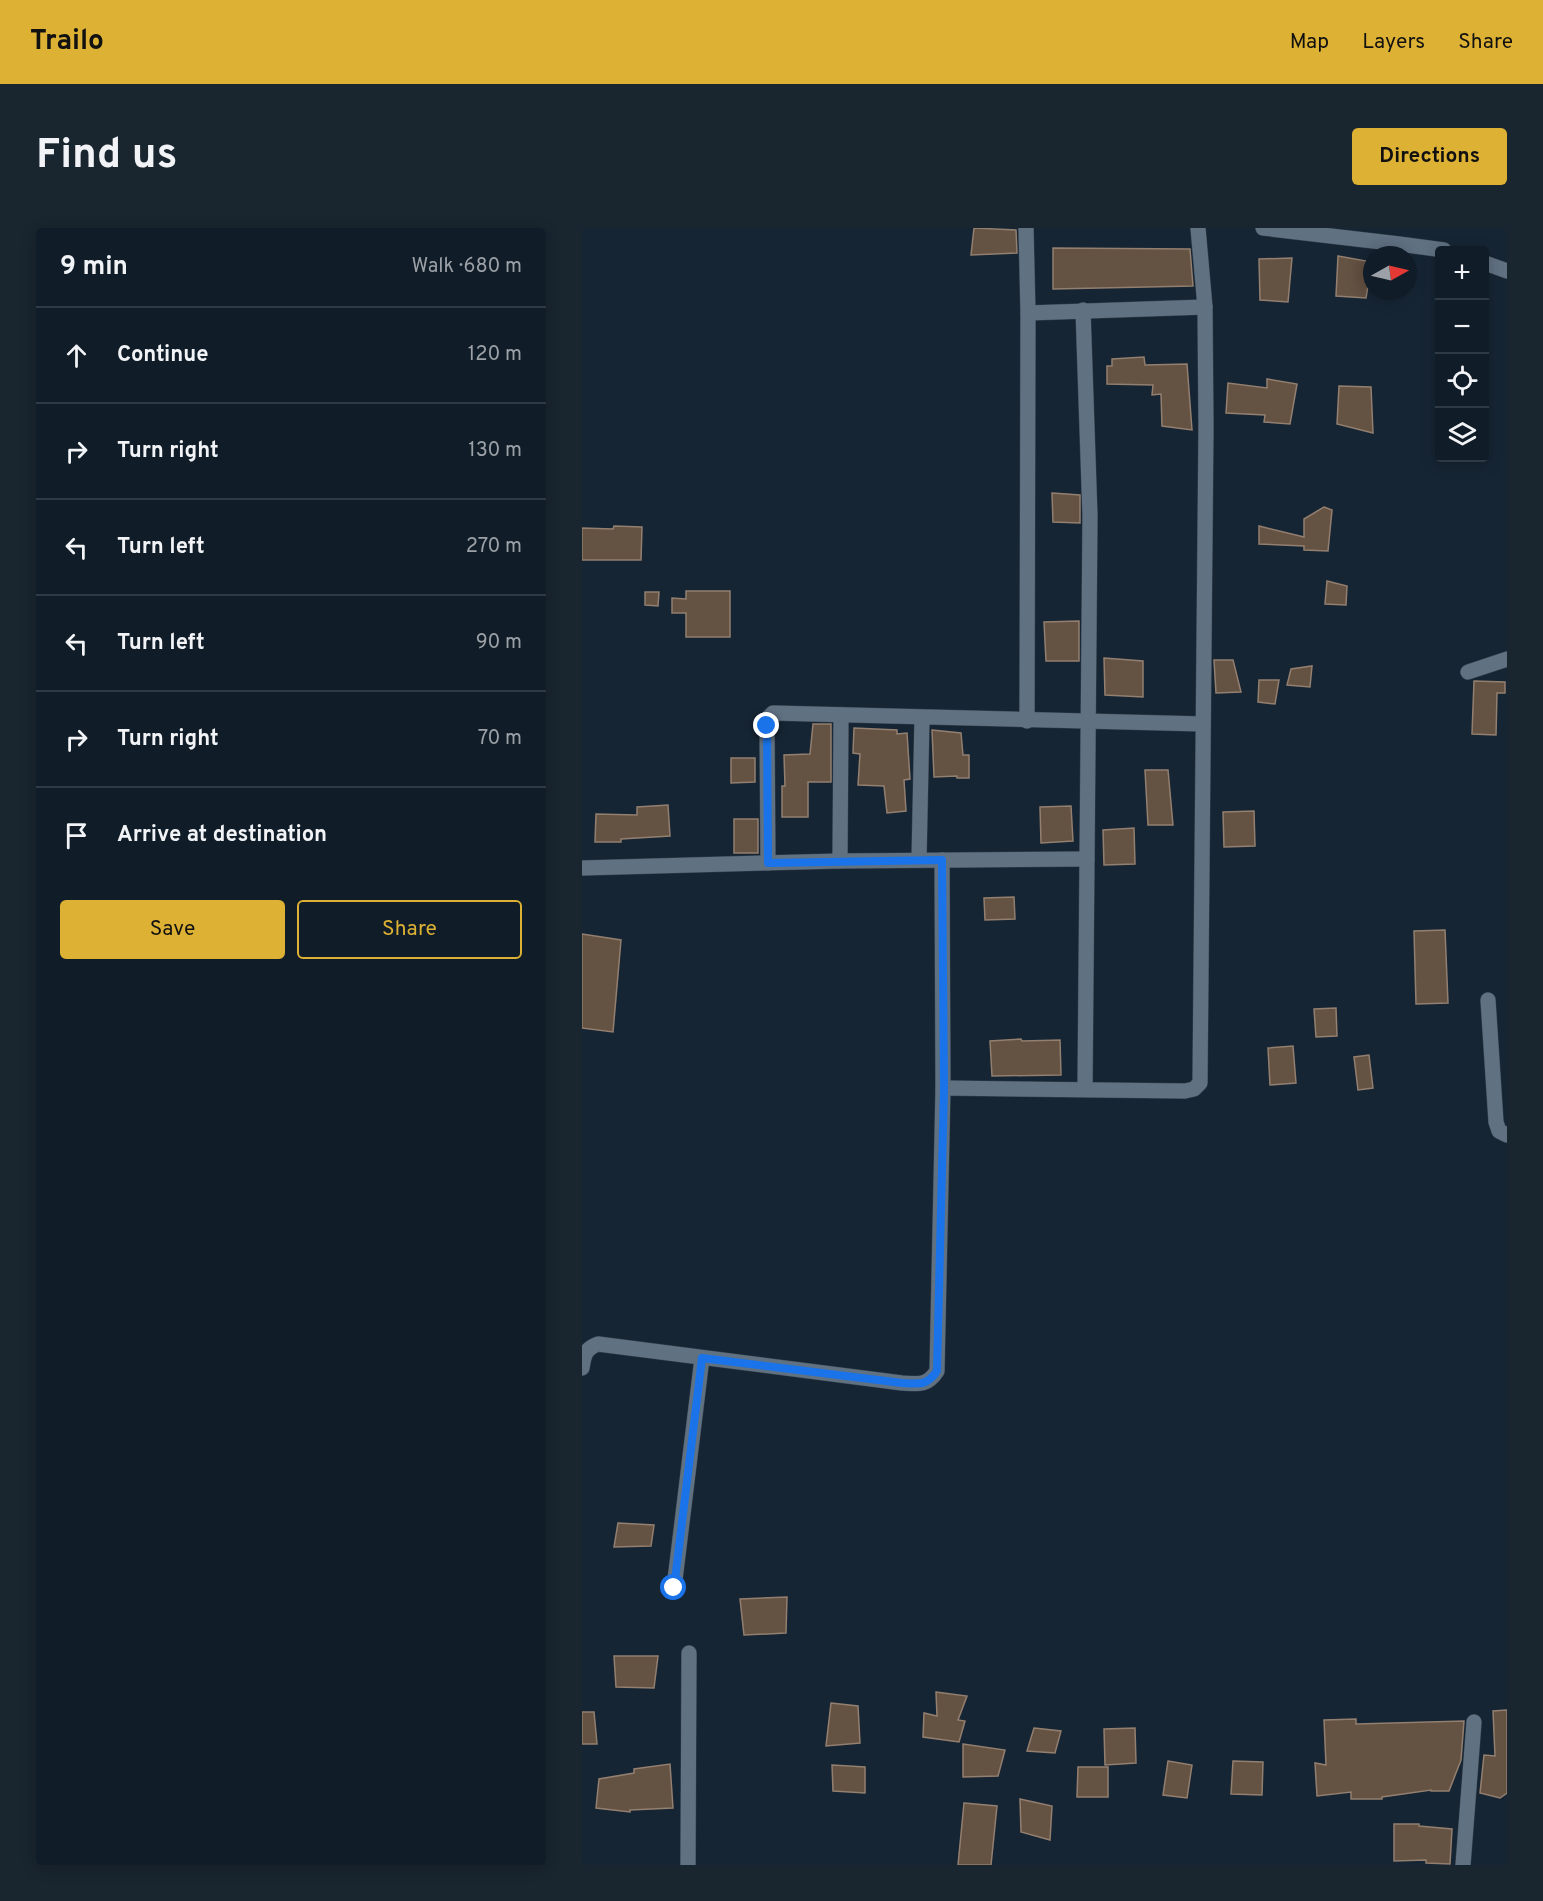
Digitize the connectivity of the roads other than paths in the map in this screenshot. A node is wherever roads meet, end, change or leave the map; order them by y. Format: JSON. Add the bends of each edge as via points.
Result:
{"nodes":[{"id":1,"x":1026,"y":228,"type":"edge"},
{"id":2,"x":1198,"y":228,"type":"edge"},
{"id":3,"x":1263,"y":228,"type":"edge"},
{"id":4,"x":1435,"y":249,"type":"edge"},
{"id":5,"x":1489,"y":264,"type":"edge"},
{"id":6,"x":1507,"y":271,"type":"edge"},
{"id":7,"x":1205,"y":307,"type":"junction"},
{"id":8,"x":1083,"y":310,"type":"junction"},
{"id":9,"x":1028,"y":313,"type":"junction"},
{"id":10,"x":1507,"y":659,"type":"edge"},
{"id":11,"x":1468,"y":672,"type":"dead end"},
{"id":12,"x":841,"y":716,"type":"junction"},
{"id":13,"x":922,"y":718,"type":"junction"},
{"id":14,"x":1027,"y":721,"type":"junction"},
{"id":15,"x":1090,"y":722,"type":"junction"},
{"id":16,"x":1203,"y":724,"type":"junction"},
{"id":17,"x":1087,"y":859,"type":"junction"},
{"id":18,"x":919,"y":860,"type":"junction"},
{"id":19,"x":942,"y":860,"type":"junction"},
{"id":20,"x":840,"y":861,"type":"junction"},
{"id":21,"x":768,"y":863,"type":"junction"},
{"id":22,"x":582,"y":868,"type":"edge"},
{"id":23,"x":1488,"y":1000,"type":"dead end"},
{"id":24,"x":944,"y":1088,"type":"junction"},
{"id":25,"x":1085,"y":1089,"type":"junction"},
{"id":26,"x":1507,"y":1135,"type":"edge"},
{"id":27,"x":702,"y":1358,"type":"junction"},
{"id":28,"x":582,"y":1368,"type":"edge"},
{"id":29,"x":674,"y":1588,"type":"dead end"},
{"id":30,"x":689,"y":1653,"type":"dead end"},
{"id":31,"x":1474,"y":1722,"type":"dead end"},
{"id":32,"x":688,"y":1865,"type":"edge"},
{"id":33,"x":1463,"y":1865,"type":"edge"}],
"edges":[{"from":1,"to":9,"type":"street"},
{"from":2,"to":7,"type":"street"},
{"from":3,"to":4,"type":"street"},
{"from":5,"to":6,"type":"street"},
{"from":7,"to":8,"type":"street"},
{"from":7,"to":16,"type":"street"},
{"from":8,"to":9,"type":"street"},
{"from":8,"to":15,"type":"street","via":[[1090,516]]},
{"from":9,"to":14,"type":"street"},
{"from":10,"to":11,"type":"street"},
{"from":12,"to":13,"type":"street"},
{"from":12,"to":20,"type":"street"},
{"from":12,"to":21,"type":"street","via":[[773,713],[768,718]]},
{"from":13,"to":14,"type":"street"},
{"from":13,"to":18,"type":"street"},
{"from":14,"to":15,"type":"street"},
{"from":15,"to":16,"type":"street"},
{"from":15,"to":17,"type":"street"},
{"from":16,"to":25,"type":"street","via":[[1200,1083],[1185,1090]]},
{"from":17,"to":19,"type":"street"},
{"from":17,"to":25,"type":"street"},
{"from":18,"to":19,"type":"street"},
{"from":18,"to":20,"type":"street"},
{"from":19,"to":24,"type":"street"},
{"from":20,"to":21,"type":"street"},
{"from":21,"to":22,"type":"street"},
{"from":23,"to":26,"type":"street","via":[[1496,1122],[1499,1131]]},
{"from":24,"to":25,"type":"street"},
{"from":24,"to":27,"type":"street","via":[[937,1371],[931,1380],[902,1383]]},
{"from":27,"to":28,"type":"street","via":[[598,1344],[589,1348]]},
{"from":27,"to":29,"type":"street"},
{"from":30,"to":32,"type":"street"},
{"from":31,"to":33,"type":"street"}]}
